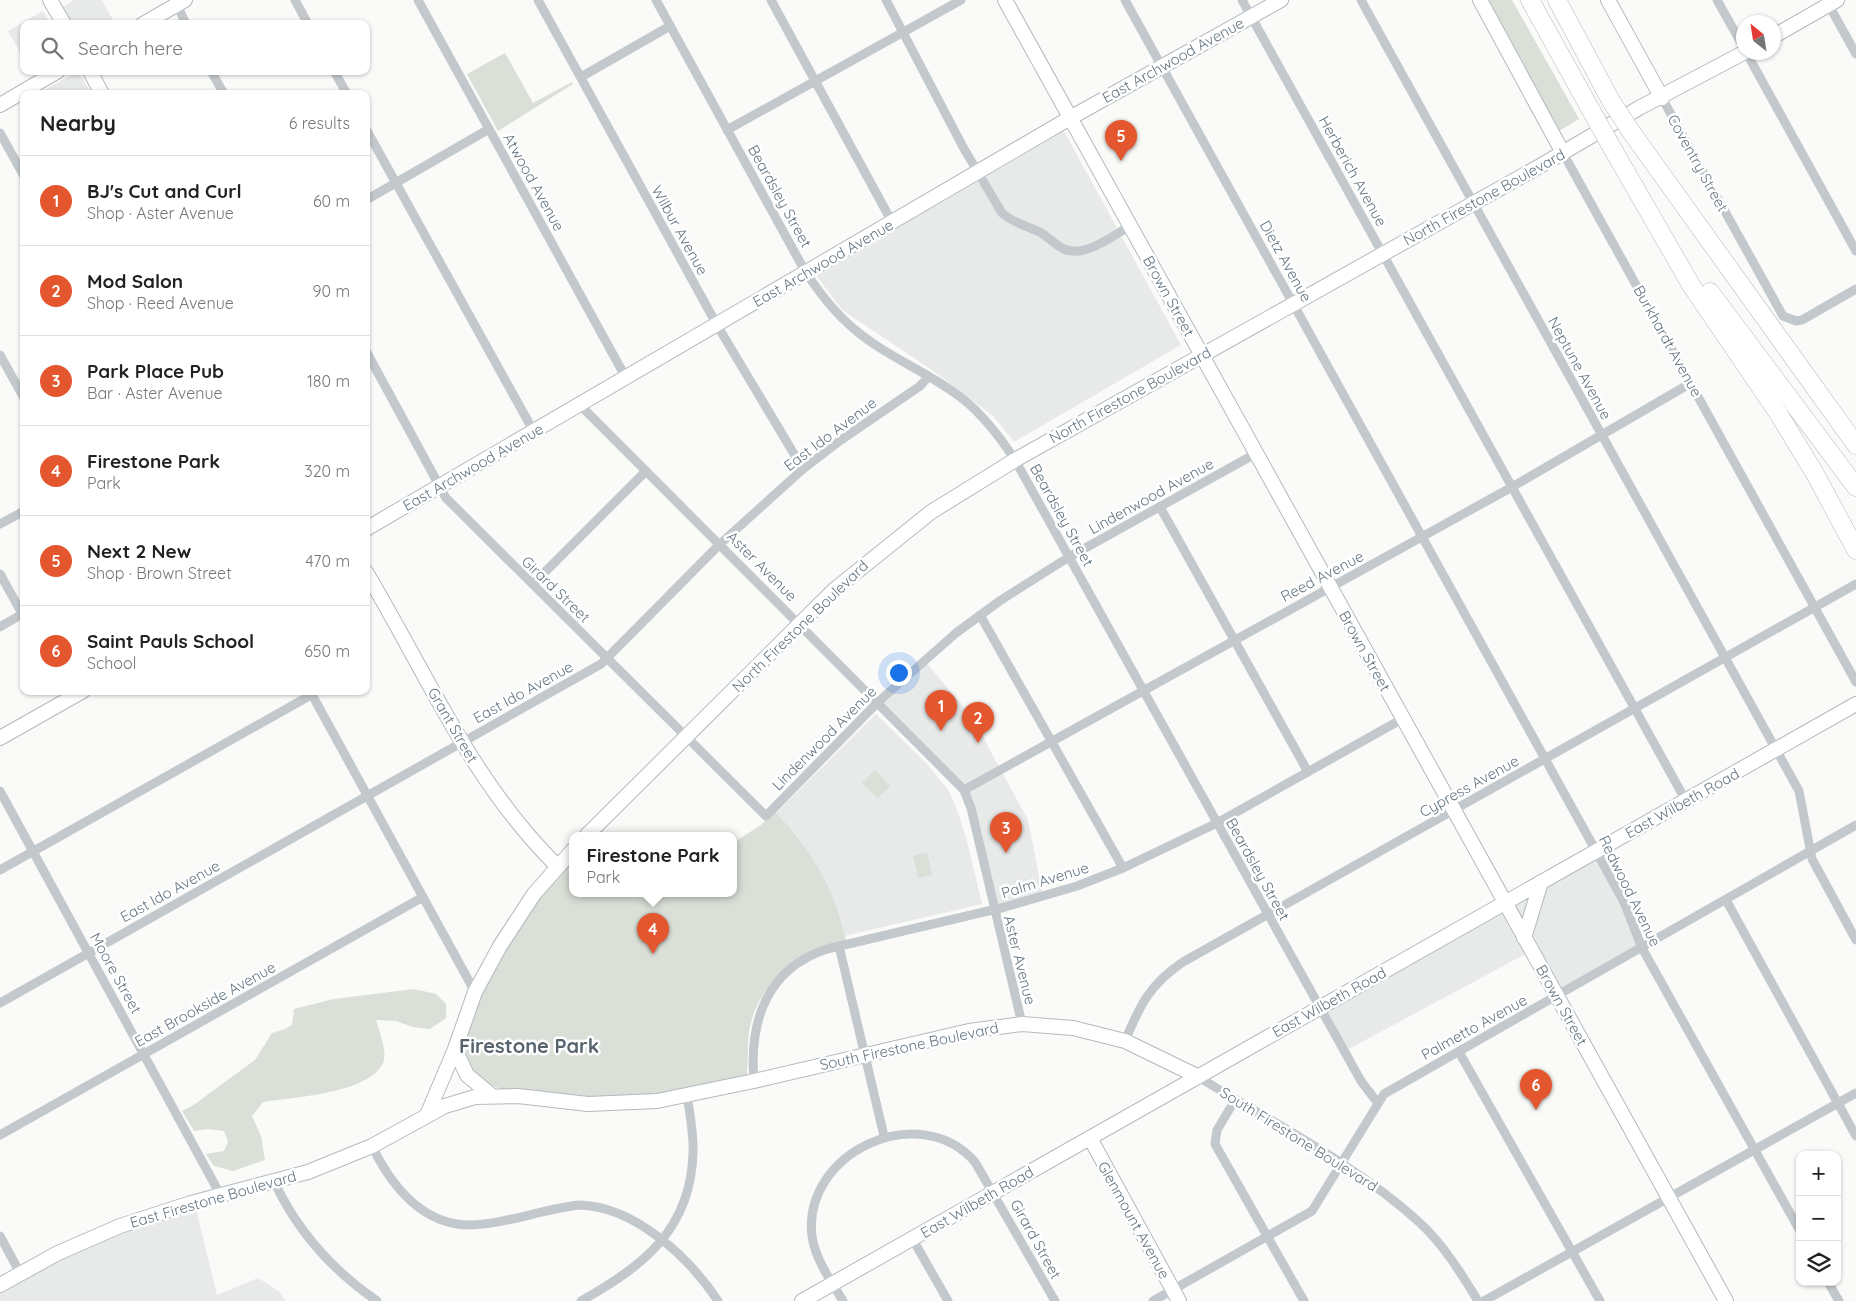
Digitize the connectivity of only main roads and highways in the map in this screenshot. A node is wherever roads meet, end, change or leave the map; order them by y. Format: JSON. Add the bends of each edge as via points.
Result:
{"nodes":[{"id":1,"x":1530,"y":0,"type":"edge"},
{"id":2,"x":1557,"y":0,"type":"edge"},
{"id":3,"x":1637,"y":192,"type":"junction"},
{"id":4,"x":1783,"y":344,"type":"junction"},
{"id":5,"x":1856,"y":427,"type":"edge"},
{"id":6,"x":1856,"y":445,"type":"edge"},
{"id":7,"x":1856,"y":487,"type":"edge"},
{"id":8,"x":1856,"y":550,"type":"edge"}],
"edges":[{"from":1,"to":3,"type":"highway","bridge":true},
{"from":2,"to":4,"type":"highway","bridge":true,"via":[[1632,133]]},
{"from":3,"to":7,"type":"highway"},
{"from":3,"to":8,"type":"highway","via":[[1691,285],[1778,413]]},
{"from":4,"to":5,"type":"highway","via":[[1796,352]]},
{"from":4,"to":6,"type":"highway"}]}
